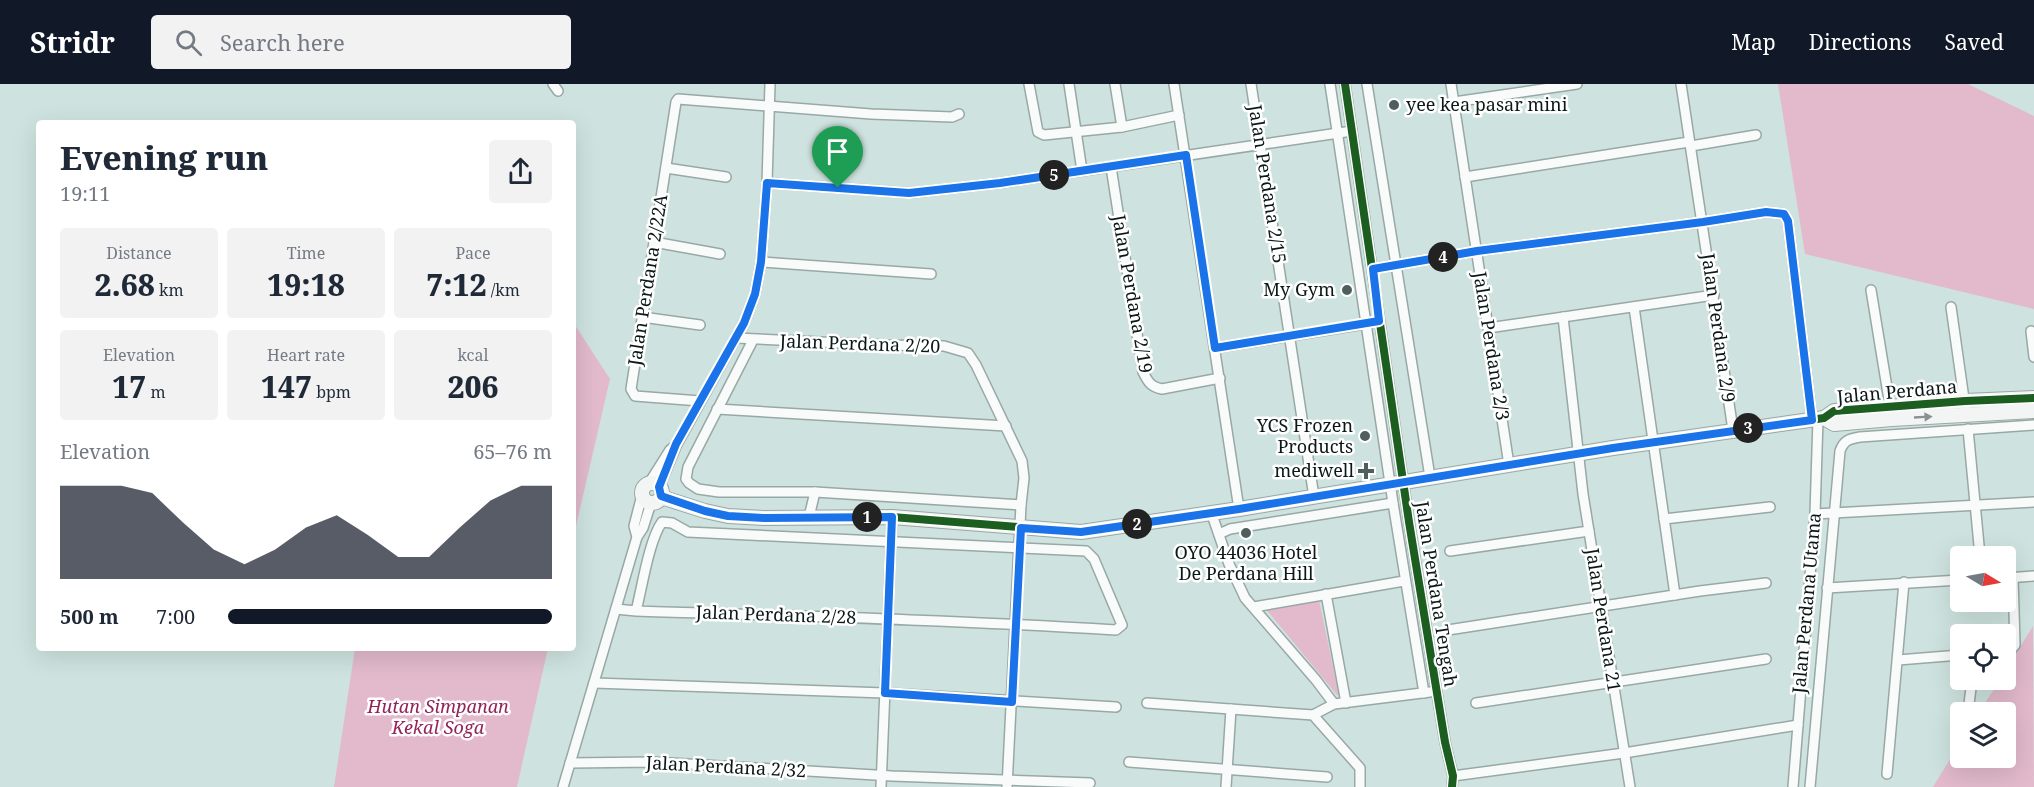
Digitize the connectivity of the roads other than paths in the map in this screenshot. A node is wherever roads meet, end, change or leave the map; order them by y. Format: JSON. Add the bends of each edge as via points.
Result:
{"nodes":[{"id":1,"x":770,"y":84,"type":"edge"},
{"id":2,"x":1029,"y":84,"type":"edge"},
{"id":3,"x":1069,"y":84,"type":"edge"},
{"id":4,"x":1115,"y":84,"type":"edge"},
{"id":5,"x":1174,"y":84,"type":"edge"},
{"id":6,"x":1251,"y":84,"type":"edge"},
{"id":7,"x":1330,"y":84,"type":"edge"},
{"id":8,"x":1345,"y":84,"type":"edge"},
{"id":9,"x":1367,"y":84,"type":"edge"},
{"id":10,"x":1451,"y":84,"type":"edge"},
{"id":11,"x":1577,"y":84,"type":"edge"},
{"id":12,"x":1681,"y":84,"type":"edge"},
{"id":13,"x":1454,"y":102,"type":"junction"},
{"id":14,"x":770,"y":107,"type":"junction"},
{"id":15,"x":959,"y":114,"type":"dead end"},
{"id":16,"x":1179,"y":115,"type":"junction"},
{"id":17,"x":1122,"y":127,"type":"junction"},
{"id":18,"x":1352,"y":131,"type":"junction"},
{"id":19,"x":1076,"y":133,"type":"junction"},
{"id":20,"x":1337,"y":133,"type":"junction"},
{"id":21,"x":1756,"y":135,"type":"dead end"},
{"id":22,"x":1261,"y":144,"type":"junction"},
{"id":23,"x":1690,"y":144,"type":"junction"},
{"id":24,"x":1186,"y":155,"type":"junction"},
{"id":25,"x":1111,"y":166,"type":"junction"},
{"id":26,"x":666,"y":168,"type":"junction"},
{"id":27,"x":1082,"y":171,"type":"junction"},
{"id":28,"x":726,"y":177,"type":"dead end"},
{"id":29,"x":1466,"y":177,"type":"junction"},
{"id":30,"x":767,"y":183,"type":"junction"},
{"id":31,"x":1703,"y":222,"type":"junction"},
{"id":32,"x":654,"y":242,"type":"junction"},
{"id":33,"x":1477,"y":251,"type":"junction"},
{"id":34,"x":720,"y":254,"type":"dead end"},
{"id":35,"x":761,"y":262,"type":"junction"},
{"id":36,"x":1396,"y":265,"type":"junction"},
{"id":37,"x":1373,"y":269,"type":"junction"},
{"id":38,"x":931,"y":274,"type":"dead end"},
{"id":39,"x":1871,"y":290,"type":"dead end"},
{"id":40,"x":1714,"y":295,"type":"junction"},
{"id":41,"x":1634,"y":307,"type":"junction"},
{"id":42,"x":1951,"y":307,"type":"dead end"},
{"id":43,"x":642,"y":316,"type":"junction"},
{"id":44,"x":1563,"y":317,"type":"junction"},
{"id":45,"x":1379,"y":321,"type":"junction"},
{"id":46,"x":1367,"y":324,"type":"junction"},
{"id":47,"x":700,"y":326,"type":"dead end"},
{"id":48,"x":1488,"y":328,"type":"junction"},
{"id":49,"x":2031,"y":331,"type":"dead end"},
{"id":50,"x":1290,"y":336,"type":"junction"},
{"id":51,"x":736,"y":338,"type":"junction"},
{"id":52,"x":753,"y":340,"type":"junction"},
{"id":53,"x":1215,"y":348,"type":"junction"},
{"id":54,"x":2034,"y":357,"type":"edge"},
{"id":55,"x":1220,"y":378,"type":"junction"},
{"id":56,"x":2034,"y":398,"type":"edge"},
{"id":57,"x":700,"y":401,"type":"junction"},
{"id":58,"x":1966,"y":408,"type":"junction"},
{"id":59,"x":717,"y":409,"type":"junction"},
{"id":60,"x":2034,"y":411,"type":"edge"},
{"id":61,"x":1891,"y":413,"type":"junction"},
{"id":62,"x":1818,"y":419,"type":"junction"},
{"id":63,"x":2034,"y":425,"type":"edge"},
{"id":64,"x":1006,"y":426,"type":"junction"},
{"id":65,"x":1968,"y":429,"type":"junction"},
{"id":66,"x":1733,"y":430,"type":"junction"},
{"id":67,"x":1653,"y":442,"type":"junction"},
{"id":68,"x":1579,"y":453,"type":"junction"},
{"id":69,"x":1509,"y":465,"type":"junction"},
{"id":70,"x":1430,"y":477,"type":"junction"},
{"id":71,"x":1396,"y":482,"type":"junction"},
{"id":72,"x":815,"y":492,"type":"junction"},
{"id":73,"x":652,"y":493,"type":"junction"},
{"id":74,"x":1314,"y":497,"type":"junction"},
{"id":75,"x":2034,"y":502,"type":"edge"},
{"id":76,"x":1393,"y":503,"type":"junction"},
{"id":77,"x":1021,"y":505,"type":"junction"},
{"id":78,"x":1976,"y":505,"type":"junction"},
{"id":79,"x":1770,"y":507,"type":"dead end"},
{"id":80,"x":1239,"y":509,"type":"junction"},
{"id":81,"x":1211,"y":512,"type":"junction"},
{"id":82,"x":1833,"y":513,"type":"junction"},
{"id":83,"x":1815,"y":514,"type":"junction"},
{"id":84,"x":809,"y":517,"type":"junction"},
{"id":85,"x":892,"y":517,"type":"junction"},
{"id":86,"x":1664,"y":519,"type":"junction"},
{"id":87,"x":1021,"y":528,"type":"junction"},
{"id":88,"x":1589,"y":531,"type":"junction"},
{"id":89,"x":1219,"y":534,"type":"junction"},
{"id":90,"x":891,"y":541,"type":"junction"},
{"id":91,"x":1979,"y":546,"type":"edge"},
{"id":92,"x":1019,"y":548,"type":"junction"},
{"id":93,"x":1450,"y":551,"type":"dead end"},
{"id":94,"x":2034,"y":576,"type":"edge"},
{"id":95,"x":2016,"y":577,"type":"edge"},
{"id":96,"x":1950,"y":580,"type":"edge"},
{"id":97,"x":1404,"y":581,"type":"junction"},
{"id":98,"x":1904,"y":582,"type":"junction"},
{"id":99,"x":1766,"y":583,"type":"dead end"},
{"id":100,"x":1827,"y":588,"type":"junction"},
{"id":101,"x":1326,"y":594,"type":"junction"},
{"id":102,"x":1675,"y":595,"type":"junction"},
{"id":103,"x":1600,"y":606,"type":"junction"},
{"id":104,"x":1254,"y":607,"type":"junction"},
{"id":105,"x":616,"y":609,"type":"junction"},
{"id":106,"x":636,"y":611,"type":"junction"},
{"id":107,"x":888,"y":618,"type":"junction"},
{"id":108,"x":1016,"y":624,"type":"junction"},
{"id":109,"x":1448,"y":630,"type":"dead end"},
{"id":110,"x":1950,"y":656,"type":"edge"},
{"id":111,"x":1766,"y":659,"type":"dead end"},
{"id":112,"x":1898,"y":660,"type":"junction"},
{"id":113,"x":1612,"y":681,"type":"junction"},
{"id":114,"x":594,"y":683,"type":"junction"},
{"id":115,"x":1436,"y":691,"type":"junction"},
{"id":116,"x":889,"y":693,"type":"junction"},
{"id":117,"x":1424,"y":693,"type":"junction"},
{"id":118,"x":1012,"y":702,"type":"junction"},
{"id":119,"x":1148,"y":703,"type":"dead end"},
{"id":120,"x":1346,"y":703,"type":"junction"},
{"id":121,"x":1476,"y":703,"type":"dead end"},
{"id":122,"x":1334,"y":704,"type":"junction"},
{"id":123,"x":1116,"y":706,"type":"dead end"},
{"id":124,"x":1231,"y":709,"type":"junction"},
{"id":125,"x":1313,"y":715,"type":"junction"},
{"id":126,"x":1798,"y":725,"type":"junction"},
{"id":127,"x":1624,"y":753,"type":"junction"},
{"id":128,"x":1129,"y":762,"type":"dead end"},
{"id":129,"x":570,"y":763,"type":"junction"},
{"id":130,"x":1227,"y":768,"type":"junction"},
{"id":131,"x":1887,"y":774,"type":"dead end"},
{"id":132,"x":881,"y":775,"type":"junction"},
{"id":133,"x":1453,"y":776,"type":"junction"},
{"id":134,"x":1327,"y":777,"type":"dead end"},
{"id":135,"x":1007,"y":783,"type":"edge"},
{"id":136,"x":1090,"y":783,"type":"dead end"},
{"id":137,"x":563,"y":787,"type":"edge"},
{"id":138,"x":881,"y":787,"type":"edge"},
{"id":139,"x":1226,"y":787,"type":"edge"},
{"id":140,"x":1360,"y":787,"type":"edge"},
{"id":141,"x":1452,"y":787,"type":"edge"},
{"id":142,"x":1629,"y":787,"type":"edge"},
{"id":143,"x":1793,"y":787,"type":"edge"},
{"id":144,"x":1810,"y":787,"type":"edge"}],
"edges":[{"from":1,"to":14,"type":"street"},
{"from":2,"to":19,"type":"street","via":[[1040,135]]},
{"from":3,"to":19,"type":"street"},
{"from":4,"to":17,"type":"street"},
{"from":5,"to":16,"type":"street"},
{"from":6,"to":22,"type":"street","name":"Jalan Perdana 2/15"},
{"from":7,"to":20,"type":"street"},
{"from":8,"to":18,"type":"street","name":"Jalan Perdana Tengah"},
{"from":9,"to":36,"type":"street"},
{"from":10,"to":13,"type":"street","name":"Jalan Perdana 2/3"},
{"from":11,"to":13,"type":"street"},
{"from":12,"to":23,"type":"street","name":"Jalan Perdana 2/9"},
{"from":13,"to":29,"type":"street","name":"Jalan Perdana 2/3"},
{"from":14,"to":15,"type":"street","via":[[894,115]]},
{"from":14,"to":26,"type":"street","name":"Jalan Perdana 2/22A","via":[[678,99]]},
{"from":14,"to":30,"type":"street"},
{"from":16,"to":17,"type":"street"},
{"from":16,"to":24,"type":"street"},
{"from":17,"to":19,"type":"street"},
{"from":18,"to":20,"type":"street"},
{"from":18,"to":37,"type":"street","name":"Jalan Perdana Tengah"},
{"from":19,"to":27,"type":"street"},
{"from":20,"to":22,"type":"street"},
{"from":20,"to":46,"type":"street"},
{"from":21,"to":23,"type":"street"},
{"from":22,"to":24,"type":"street"},
{"from":22,"to":50,"type":"street","name":"Jalan Perdana 2/15"},
{"from":23,"to":29,"type":"street"},
{"from":23,"to":31,"type":"street","name":"Jalan Perdana 2/9"},
{"from":24,"to":25,"type":"street"},
{"from":24,"to":53,"type":"street"},
{"from":25,"to":27,"type":"street"},
{"from":25,"to":55,"type":"street","name":"Jalan Perdana 2/19","via":[[1143,372],[1154,388],[1162,389]]},
{"from":26,"to":28,"type":"street"},
{"from":26,"to":32,"type":"street","name":"Jalan Perdana 2/22A"},
{"from":27,"to":30,"type":"street","via":[[909,193]]},
{"from":29,"to":33,"type":"street","name":"Jalan Perdana 2/3"},
{"from":30,"to":35,"type":"street"},
{"from":31,"to":33,"type":"street","name":"Jalan Perdana Utama"},
{"from":31,"to":40,"type":"street","name":"Jalan Perdana 2/9"},
{"from":31,"to":62,"type":"street","name":"Jalan Perdana Utama","via":[[1784,214]]},
{"from":32,"to":34,"type":"street"},
{"from":32,"to":43,"type":"street","name":"Jalan Perdana 2/22A"},
{"from":33,"to":36,"type":"street","name":"Jalan Perdana Utama"},
{"from":33,"to":48,"type":"street","name":"Jalan Perdana 2/3"},
{"from":35,"to":38,"type":"street"},
{"from":35,"to":51,"type":"street","via":[[755,294]]},
{"from":36,"to":37,"type":"street","name":"Jalan Perdana Utama"},
{"from":36,"to":70,"type":"street"},
{"from":37,"to":45,"type":"street","name":"Jalan Perdana Tengah"},
{"from":39,"to":61,"type":"street"},
{"from":40,"to":41,"type":"street"},
{"from":40,"to":66,"type":"street","name":"Jalan Perdana 2/9"},
{"from":41,"to":44,"type":"street"},
{"from":41,"to":67,"type":"street"},
{"from":42,"to":58,"type":"street"},
{"from":43,"to":47,"type":"street"},
{"from":43,"to":57,"type":"street","name":"Jalan Perdana 2/22A","via":[[631,384],[633,394]]},
{"from":44,"to":48,"type":"street"},
{"from":44,"to":68,"type":"street","name":"Jalan Perdana 21"},
{"from":45,"to":46,"type":"street"},
{"from":45,"to":71,"type":"street","name":"Jalan Perdana Tengah"},
{"from":46,"to":50,"type":"street"},
{"from":46,"to":71,"type":"street"},
{"from":48,"to":69,"type":"street","name":"Jalan Perdana 2/3"},
{"from":49,"to":54,"type":"street"},
{"from":50,"to":53,"type":"street"},
{"from":50,"to":74,"type":"street","name":"Jalan Perdana 2/15"},
{"from":51,"to":52,"type":"street","name":"Jalan Perdana 2/20"},
{"from":51,"to":57,"type":"street"},
{"from":52,"to":59,"type":"street"},
{"from":52,"to":64,"type":"street","name":"Jalan Perdana 2/20","via":[[957,349],[968,353],[976,365]]},
{"from":53,"to":55,"type":"street"},
{"from":55,"to":80,"type":"street"},
{"from":56,"to":58,"type":"street","name":"Jalan Perdana"},
{"from":57,"to":73,"type":"street","via":[[670,450]]},
{"from":58,"to":60,"type":"street","name":"Jalan Perdana"},
{"from":58,"to":61,"type":"street","name":"Jalan Perdana"},
{"from":59,"to":64,"type":"street"},
{"from":59,"to":72,"type":"street","via":[[688,467],[689,483],[698,489],[718,492]]},
{"from":61,"to":62,"type":"street","name":"Jalan Perdana","via":[[1834,424]]},
{"from":62,"to":66,"type":"street","name":"Jalan Perdana"},
{"from":62,"to":83,"type":"street","name":"Jalan Perdana Utama"},
{"from":63,"to":65,"type":"street"},
{"from":64,"to":77,"type":"street","name":"Jalan Perdana 2/20","via":[[1022,461]]},
{"from":65,"to":78,"type":"street"},
{"from":65,"to":82,"type":"street","via":[[1849,439],[1840,451]]},
{"from":66,"to":67,"type":"street","name":"Jalan Perdana"},
{"from":67,"to":68,"type":"street","name":"Jalan Perdana"},
{"from":67,"to":86,"type":"street"},
{"from":68,"to":69,"type":"street","name":"Jalan Perdana"},
{"from":68,"to":88,"type":"street","name":"Jalan Perdana 21"},
{"from":69,"to":70,"type":"street","name":"Jalan Perdana"},
{"from":70,"to":71,"type":"street","name":"Jalan Perdana"},
{"from":71,"to":74,"type":"street","name":"Jalan Perdana"},
{"from":71,"to":76,"type":"street"},
{"from":71,"to":115,"type":"street","name":"Jalan Perdana Tengah"},
{"from":72,"to":77,"type":"street"},
{"from":72,"to":84,"type":"street"},
{"from":73,"to":84,"type":"street","name":"Jalan Perdana","via":[[728,516]]},
{"from":73,"to":105,"type":"street"},
{"from":74,"to":80,"type":"street","name":"Jalan Perdana"},
{"from":75,"to":78,"type":"street"},
{"from":76,"to":89,"type":"street"},
{"from":76,"to":97,"type":"street"},
{"from":77,"to":87,"type":"street","name":"Jalan Perdana 2/20"},
{"from":78,"to":82,"type":"street"},
{"from":78,"to":91,"type":"street"},
{"from":79,"to":86,"type":"street"},
{"from":80,"to":81,"type":"street","name":"Jalan Perdana"},
{"from":81,"to":87,"type":"street","name":"Jalan Perdana","via":[[1081,532]]},
{"from":81,"to":89,"type":"street"},
{"from":82,"to":83,"type":"street"},
{"from":82,"to":100,"type":"street"},
{"from":83,"to":126,"type":"street","name":"Jalan Perdana Utama"},
{"from":84,"to":85,"type":"street","name":"Jalan Perdana"},
{"from":85,"to":87,"type":"street","name":"Jalan Perdana"},
{"from":85,"to":90,"type":"street"},
{"from":86,"to":102,"type":"street"},
{"from":87,"to":92,"type":"street","name":"Jalan Perdana 2/20"},
{"from":88,"to":93,"type":"street"},
{"from":88,"to":103,"type":"street","name":"Jalan Perdana 21"},
{"from":89,"to":104,"type":"street","via":[[1245,598]]},
{"from":90,"to":92,"type":"street"},
{"from":90,"to":106,"type":"street","via":[[688,532],[662,522]]},
{"from":90,"to":107,"type":"street"},
{"from":92,"to":108,"type":"street","name":"Jalan Perdana 2/20"},
{"from":92,"to":108,"type":"street","name":"Jalan Perdana 2/28","via":[[1081,550],[1090,554],[1122,621],[1116,630]]},
{"from":94,"to":95,"type":"street"},
{"from":96,"to":98,"type":"street"},
{"from":97,"to":101,"type":"street"},
{"from":97,"to":117,"type":"street"},
{"from":98,"to":100,"type":"street"},
{"from":98,"to":112,"type":"street"},
{"from":99,"to":102,"type":"street"},
{"from":100,"to":144,"type":"street"},
{"from":101,"to":104,"type":"street"},
{"from":101,"to":120,"type":"street"},
{"from":102,"to":103,"type":"street"},
{"from":103,"to":109,"type":"street"},
{"from":103,"to":113,"type":"street","name":"Jalan Perdana 21"},
{"from":104,"to":122,"type":"street"},
{"from":105,"to":106,"type":"street","name":"Jalan Perdana 2/28"},
{"from":105,"to":114,"type":"street"},
{"from":106,"to":107,"type":"street","name":"Jalan Perdana 2/28"},
{"from":107,"to":108,"type":"street","name":"Jalan Perdana 2/28"},
{"from":107,"to":116,"type":"street"},
{"from":108,"to":118,"type":"street","name":"Jalan Perdana 2/20"},
{"from":110,"to":112,"type":"street"},
{"from":111,"to":113,"type":"street"},
{"from":112,"to":131,"type":"street"},
{"from":113,"to":121,"type":"street"},
{"from":113,"to":127,"type":"street","name":"Jalan Perdana 21"},
{"from":114,"to":116,"type":"street"},
{"from":114,"to":129,"type":"street"},
{"from":115,"to":117,"type":"street"},
{"from":115,"to":133,"type":"street","name":"Jalan Perdana Tengah"},
{"from":116,"to":118,"type":"street"},
{"from":116,"to":132,"type":"street"},
{"from":117,"to":120,"type":"street"},
{"from":118,"to":123,"type":"street"},
{"from":118,"to":135,"type":"street","name":"Jalan Perdana 2/20"},
{"from":119,"to":124,"type":"street"},
{"from":120,"to":122,"type":"street"},
{"from":122,"to":125,"type":"street"},
{"from":124,"to":125,"type":"street"},
{"from":124,"to":130,"type":"street"},
{"from":125,"to":140,"type":"street","via":[[1360,768]]},
{"from":126,"to":127,"type":"street"},
{"from":126,"to":143,"type":"street","name":"Jalan Perdana Utama"},
{"from":127,"to":133,"type":"street"},
{"from":127,"to":142,"type":"street","name":"Jalan Perdana 21"},
{"from":128,"to":130,"type":"street"},
{"from":129,"to":132,"type":"street","name":"Jalan Perdana 2/32","via":[[654,762]]},
{"from":129,"to":137,"type":"street"},
{"from":130,"to":134,"type":"street"},
{"from":130,"to":139,"type":"street"},
{"from":132,"to":135,"type":"street","name":"Jalan Perdana 2/32"},
{"from":132,"to":138,"type":"street"},
{"from":133,"to":141,"type":"street","name":"Jalan Perdana Tengah"},
{"from":135,"to":136,"type":"street"}]}
